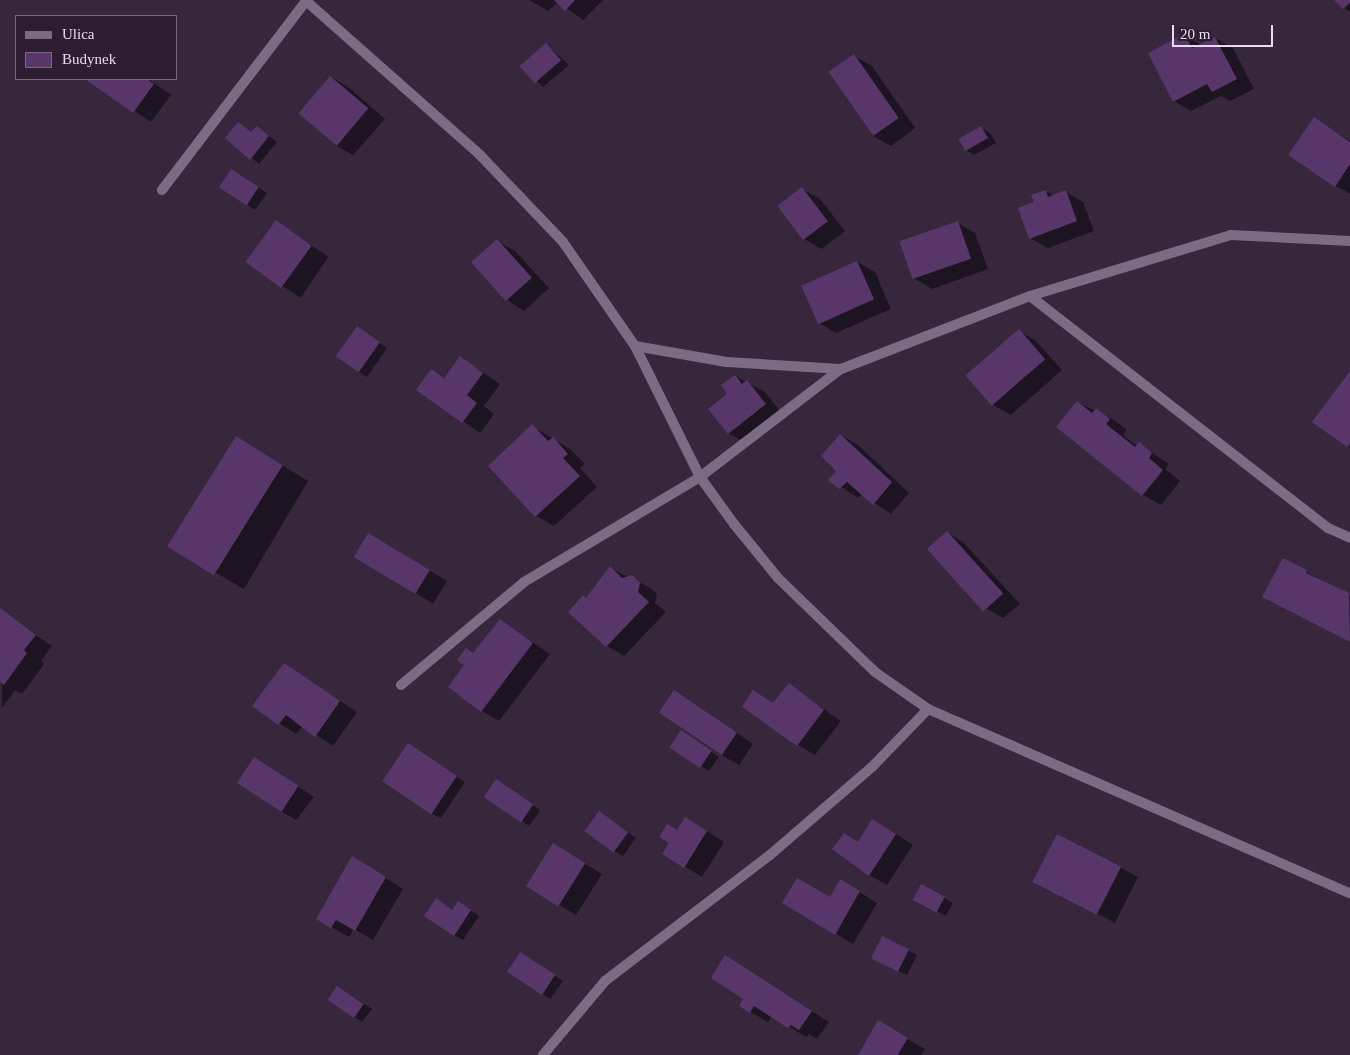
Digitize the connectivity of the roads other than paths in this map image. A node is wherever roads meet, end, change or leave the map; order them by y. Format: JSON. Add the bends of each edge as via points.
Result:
{"nodes":[{"id":1,"x":305,"y":0,"type":"edge"},
{"id":2,"x":162,"y":190,"type":"dead end"},
{"id":3,"x":1350,"y":241,"type":"edge"},
{"id":4,"x":1030,"y":296,"type":"junction"},
{"id":5,"x":635,"y":346,"type":"junction"},
{"id":6,"x":841,"y":369,"type":"junction"},
{"id":7,"x":700,"y":477,"type":"junction"},
{"id":8,"x":1350,"y":538,"type":"edge"},
{"id":9,"x":401,"y":685,"type":"dead end"},
{"id":10,"x":928,"y":709,"type":"junction"},
{"id":11,"x":1350,"y":893,"type":"edge"},
{"id":12,"x":543,"y":1055,"type":"edge"}],
"edges":[{"from":1,"to":2,"type":"street"},
{"from":1,"to":5,"type":"street","via":[[486,162],[563,242]]},
{"from":3,"to":4,"type":"street","via":[[1231,235]]},
{"from":4,"to":6,"type":"street"},
{"from":4,"to":8,"type":"street","via":[[1328,528]]},
{"from":5,"to":6,"type":"street","via":[[727,362]]},
{"from":5,"to":7,"type":"street"},
{"from":6,"to":7,"type":"street"},
{"from":7,"to":9,"type":"street","via":[[524,582]]},
{"from":7,"to":10,"type":"street","via":[[778,578],[875,672]]},
{"from":10,"to":11,"type":"street"},
{"from":10,"to":12,"type":"street","via":[[872,766],[770,855],[604,981]]}]}
